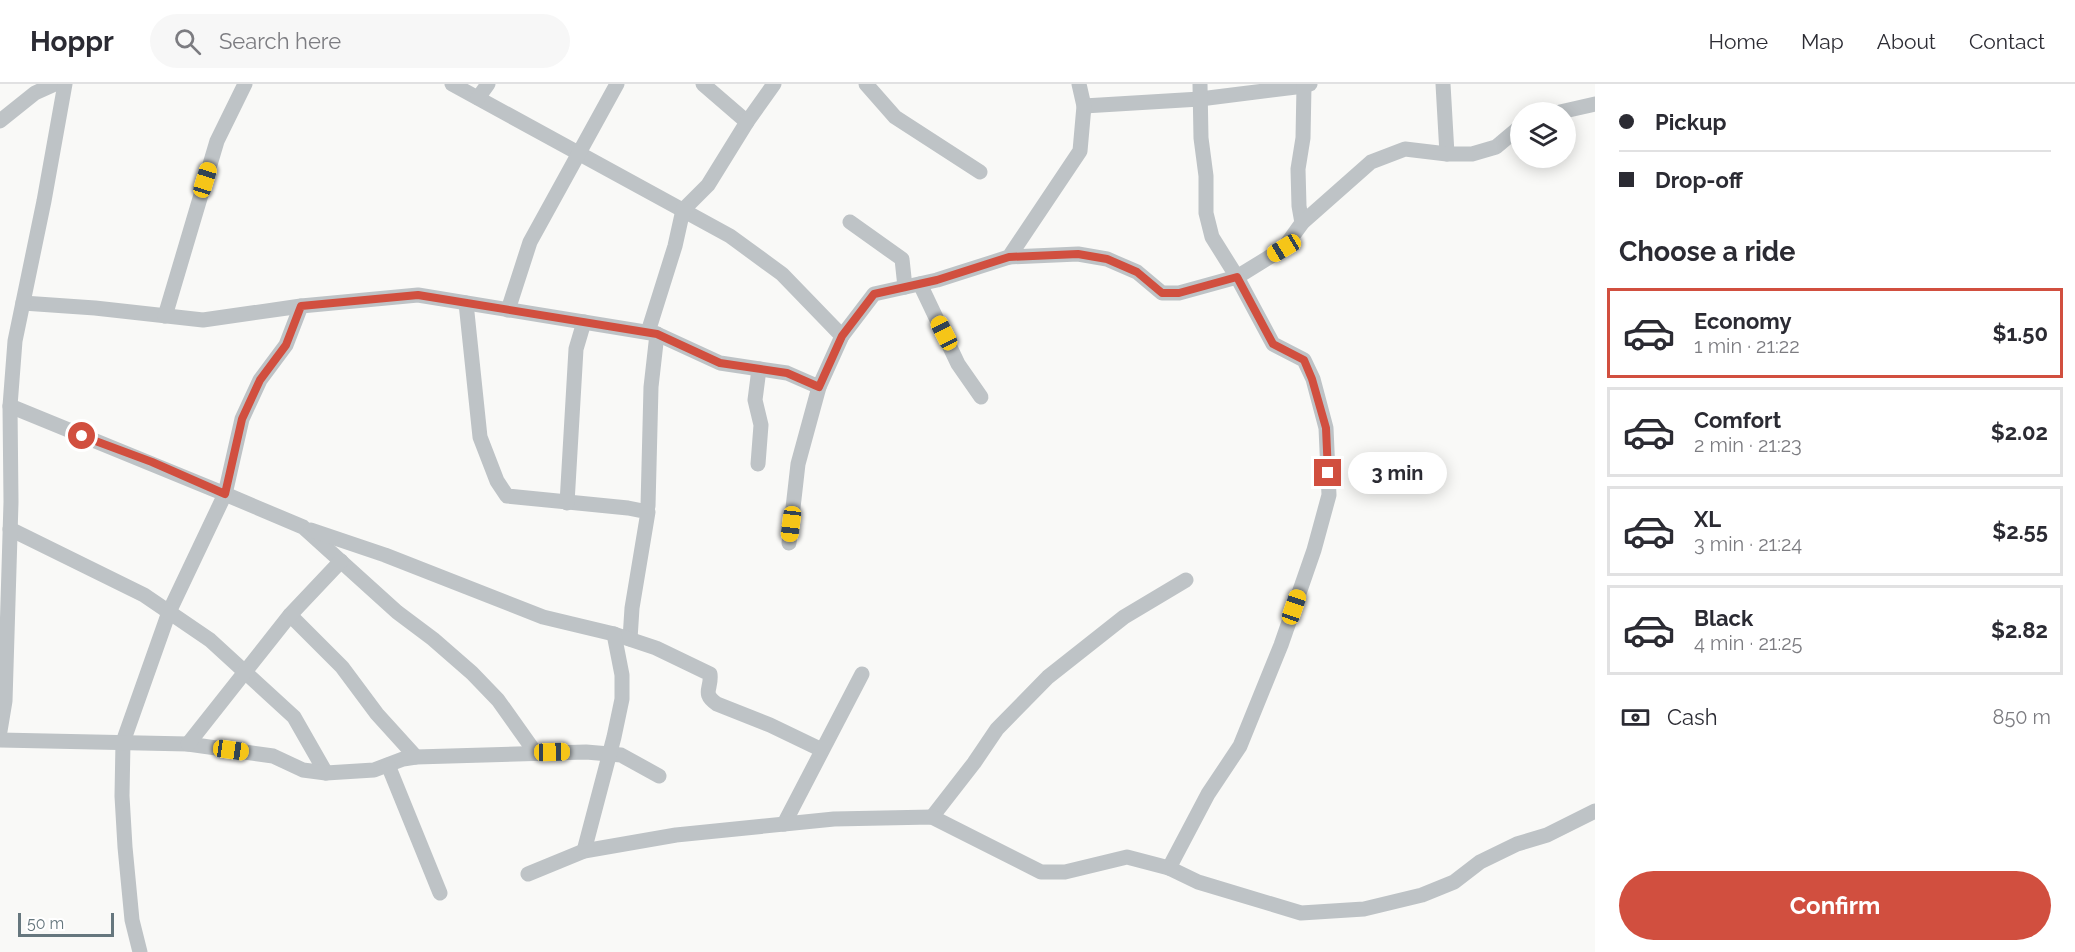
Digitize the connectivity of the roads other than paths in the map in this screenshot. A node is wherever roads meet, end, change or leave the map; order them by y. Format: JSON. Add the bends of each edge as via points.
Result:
{"nodes":[{"id":1,"x":55,"y":84,"type":"edge"},
{"id":2,"x":65,"y":84,"type":"edge"},
{"id":3,"x":245,"y":84,"type":"edge"},
{"id":4,"x":452,"y":84,"type":"edge"},
{"id":5,"x":488,"y":84,"type":"edge"},
{"id":6,"x":617,"y":84,"type":"edge"},
{"id":7,"x":703,"y":84,"type":"edge"},
{"id":8,"x":774,"y":84,"type":"edge"},
{"id":9,"x":866,"y":84,"type":"edge"},
{"id":10,"x":1079,"y":84,"type":"edge"},
{"id":11,"x":1443,"y":84,"type":"edge"},
{"id":12,"x":1307,"y":85,"type":"edge"},
{"id":13,"x":1200,"y":92,"type":"edge"},
{"id":14,"x":478,"y":98,"type":"junction"},
{"id":15,"x":1595,"y":104,"type":"edge"},
{"id":16,"x":1084,"y":105,"type":"junction"},
{"id":17,"x":1576,"y":108,"type":"edge"},
{"id":18,"x":0,"y":121,"type":"edge"},
{"id":19,"x":747,"y":122,"type":"junction"},
{"id":20,"x":1510,"y":135,"type":"edge"},
{"id":21,"x":579,"y":154,"type":"junction"},
{"id":22,"x":1447,"y":154,"type":"junction"},
{"id":23,"x":980,"y":172,"type":"dead end"},
{"id":24,"x":683,"y":210,"type":"junction"},
{"id":25,"x":850,"y":222,"type":"dead end"},
{"id":26,"x":1302,"y":223,"type":"junction"},
{"id":27,"x":1009,"y":257,"type":"junction"},
{"id":28,"x":1237,"y":277,"type":"junction"},
{"id":29,"x":912,"y":286,"type":"junction"},
{"id":30,"x":23,"y":303,"type":"junction"},
{"id":31,"x":466,"y":303,"type":"junction"},
{"id":32,"x":301,"y":306,"type":"junction"},
{"id":33,"x":508,"y":310,"type":"junction"},
{"id":34,"x":165,"y":316,"type":"junction"},
{"id":35,"x":584,"y":322,"type":"junction"},
{"id":36,"x":653,"y":333,"type":"junction"},
{"id":37,"x":842,"y":336,"type":"junction"},
{"id":38,"x":759,"y":369,"type":"junction"},
{"id":39,"x":7,"y":371,"type":"edge"},
{"id":40,"x":819,"y":387,"type":"junction"},
{"id":41,"x":981,"y":397,"type":"dead end"},
{"id":42,"x":10,"y":406,"type":"junction"},
{"id":43,"x":758,"y":464,"type":"dead end"},
{"id":44,"x":225,"y":494,"type":"junction"},
{"id":45,"x":567,"y":503,"type":"junction"},
{"id":46,"x":648,"y":506,"type":"dead end"},
{"id":47,"x":303,"y":527,"type":"junction"},
{"id":48,"x":10,"y":529,"type":"junction"},
{"id":49,"x":789,"y":543,"type":"dead end"},
{"id":50,"x":341,"y":561,"type":"junction"},
{"id":51,"x":1186,"y":580,"type":"dead end"},
{"id":52,"x":169,"y":612,"type":"junction"},
{"id":53,"x":290,"y":615,"type":"junction"},
{"id":54,"x":614,"y":634,"type":"junction"},
{"id":55,"x":630,"y":639,"type":"junction"},
{"id":56,"x":3,"y":669,"type":"edge"},
{"id":57,"x":244,"y":671,"type":"junction"},
{"id":58,"x":862,"y":674,"type":"dead end"},
{"id":59,"x":0,"y":731,"type":"edge"},
{"id":60,"x":0,"y":740,"type":"edge"},
{"id":61,"x":123,"y":742,"type":"junction"},
{"id":62,"x":188,"y":744,"type":"junction"},
{"id":63,"x":822,"y":750,"type":"junction"},
{"id":64,"x":535,"y":752,"type":"junction"},
{"id":65,"x":608,"y":754,"type":"junction"},
{"id":66,"x":416,"y":757,"type":"junction"},
{"id":67,"x":388,"y":765,"type":"junction"},
{"id":68,"x":326,"y":772,"type":"junction"},
{"id":69,"x":658,"y":776,"type":"dead end"},
{"id":70,"x":1595,"y":812,"type":"edge"},
{"id":71,"x":932,"y":817,"type":"junction"},
{"id":72,"x":784,"y":824,"type":"junction"},
{"id":73,"x":584,"y":851,"type":"junction"},
{"id":74,"x":1169,"y":868,"type":"junction"},
{"id":75,"x":528,"y":874,"type":"dead end"},
{"id":76,"x":440,"y":893,"type":"dead end"},
{"id":77,"x":140,"y":952,"type":"edge"}],
"edges":[{"from":1,"to":18,"type":"street","via":[[35,93]]},
{"from":2,"to":30,"type":"street"},
{"from":3,"to":34,"type":"street","via":[[217,141]]},
{"from":4,"to":14,"type":"street"},
{"from":5,"to":14,"type":"street"},
{"from":6,"to":21,"type":"street"},
{"from":7,"to":19,"type":"street"},
{"from":8,"to":19,"type":"street"},
{"from":9,"to":23,"type":"street","via":[[895,117]]},
{"from":10,"to":16,"type":"street"},
{"from":11,"to":22,"type":"street"},
{"from":12,"to":13,"type":"street"},
{"from":12,"to":26,"type":"street","via":[[1298,169]]},
{"from":13,"to":16,"type":"street"},
{"from":13,"to":28,"type":"street","via":[[1206,213],[1212,237]]},
{"from":14,"to":21,"type":"street"},
{"from":15,"to":17,"type":"street"},
{"from":16,"to":27,"type":"street","via":[[1080,151]]},
{"from":19,"to":24,"type":"street","via":[[708,185]]},
{"from":20,"to":22,"type":"street","via":[[1496,147],[1472,154]]},
{"from":21,"to":24,"type":"street"},
{"from":21,"to":33,"type":"street","via":[[530,242]]},
{"from":22,"to":26,"type":"street","via":[[1405,149],[1371,162]]},
{"from":24,"to":36,"type":"street"},
{"from":24,"to":37,"type":"street","via":[[730,236],[782,274]]},
{"from":25,"to":29,"type":"street","via":[[902,259]]},
{"from":26,"to":28,"type":"street","via":[[1284,248]]},
{"from":27,"to":28,"type":"street","via":[[1078,254],[1107,259],[1137,272],[1162,293],[1179,293]]},
{"from":27,"to":29,"type":"street"},
{"from":28,"to":74,"type":"street","via":[[1273,344],[1304,360],[1326,428],[1329,495],[1281,645],[1239,746],[1208,794]]},
{"from":29,"to":37,"type":"street","via":[[874,294]]},
{"from":29,"to":41,"type":"street"},
{"from":30,"to":34,"type":"street"},
{"from":30,"to":39,"type":"street"},
{"from":31,"to":32,"type":"street","via":[[418,295]]},
{"from":31,"to":33,"type":"street"},
{"from":31,"to":45,"type":"street","via":[[480,437],[496,481],[507,496]]},
{"from":32,"to":34,"type":"street","via":[[203,320]]},
{"from":32,"to":44,"type":"street","via":[[286,345],[260,380],[242,419]]},
{"from":33,"to":35,"type":"street"},
{"from":35,"to":36,"type":"street"},
{"from":35,"to":45,"type":"street","via":[[576,349]]},
{"from":36,"to":38,"type":"street","via":[[720,363]]},
{"from":36,"to":46,"type":"street"},
{"from":37,"to":40,"type":"street"},
{"from":38,"to":40,"type":"street","via":[[787,373]]},
{"from":38,"to":43,"type":"street","via":[[755,400],[761,425]]},
{"from":39,"to":42,"type":"street"},
{"from":40,"to":49,"type":"street","via":[[798,464]]},
{"from":42,"to":44,"type":"street"},
{"from":42,"to":48,"type":"street"},
{"from":44,"to":47,"type":"street"},
{"from":44,"to":52,"type":"street"},
{"from":45,"to":55,"type":"street","via":[[648,512]]},
{"from":47,"to":50,"type":"street"},
{"from":47,"to":54,"type":"street","via":[[543,617]]},
{"from":48,"to":52,"type":"street","via":[[144,595]]},
{"from":48,"to":56,"type":"street"},
{"from":50,"to":53,"type":"street"},
{"from":50,"to":64,"type":"street","via":[[472,673],[498,700]]},
{"from":51,"to":71,"type":"street","via":[[1124,617],[1048,677],[997,729]]},
{"from":52,"to":57,"type":"street","via":[[210,640]]},
{"from":52,"to":61,"type":"street"},
{"from":53,"to":57,"type":"street"},
{"from":53,"to":66,"type":"street","via":[[342,666],[377,714]]},
{"from":54,"to":55,"type":"street"},
{"from":54,"to":65,"type":"street","via":[[622,699]]},
{"from":55,"to":63,"type":"street","via":[[710,674],[709,699],[717,704]]},
{"from":56,"to":59,"type":"street","via":[[5,701]]},
{"from":57,"to":62,"type":"street"},
{"from":57,"to":68,"type":"street","via":[[294,717]]},
{"from":58,"to":63,"type":"street"},
{"from":60,"to":61,"type":"street"},
{"from":61,"to":62,"type":"street"},
{"from":61,"to":77,"type":"street","via":[[125,847],[132,920]]},
{"from":62,"to":68,"type":"street","via":[[273,756],[303,770]]},
{"from":63,"to":72,"type":"street"},
{"from":64,"to":65,"type":"street"},
{"from":64,"to":66,"type":"street"},
{"from":65,"to":69,"type":"street","via":[[621,755]]},
{"from":65,"to":73,"type":"street"},
{"from":66,"to":67,"type":"street"},
{"from":67,"to":68,"type":"street","via":[[374,770]]},
{"from":67,"to":76,"type":"street"},
{"from":70,"to":74,"type":"street","via":[[1547,835],[1517,844],[1454,882],[1422,895],[1364,909],[1300,913],[1198,882]]},
{"from":71,"to":72,"type":"street"},
{"from":71,"to":74,"type":"street","via":[[1041,872],[1065,872],[1127,856]]},
{"from":72,"to":73,"type":"street","via":[[676,835]]},
{"from":73,"to":75,"type":"street"}]}
